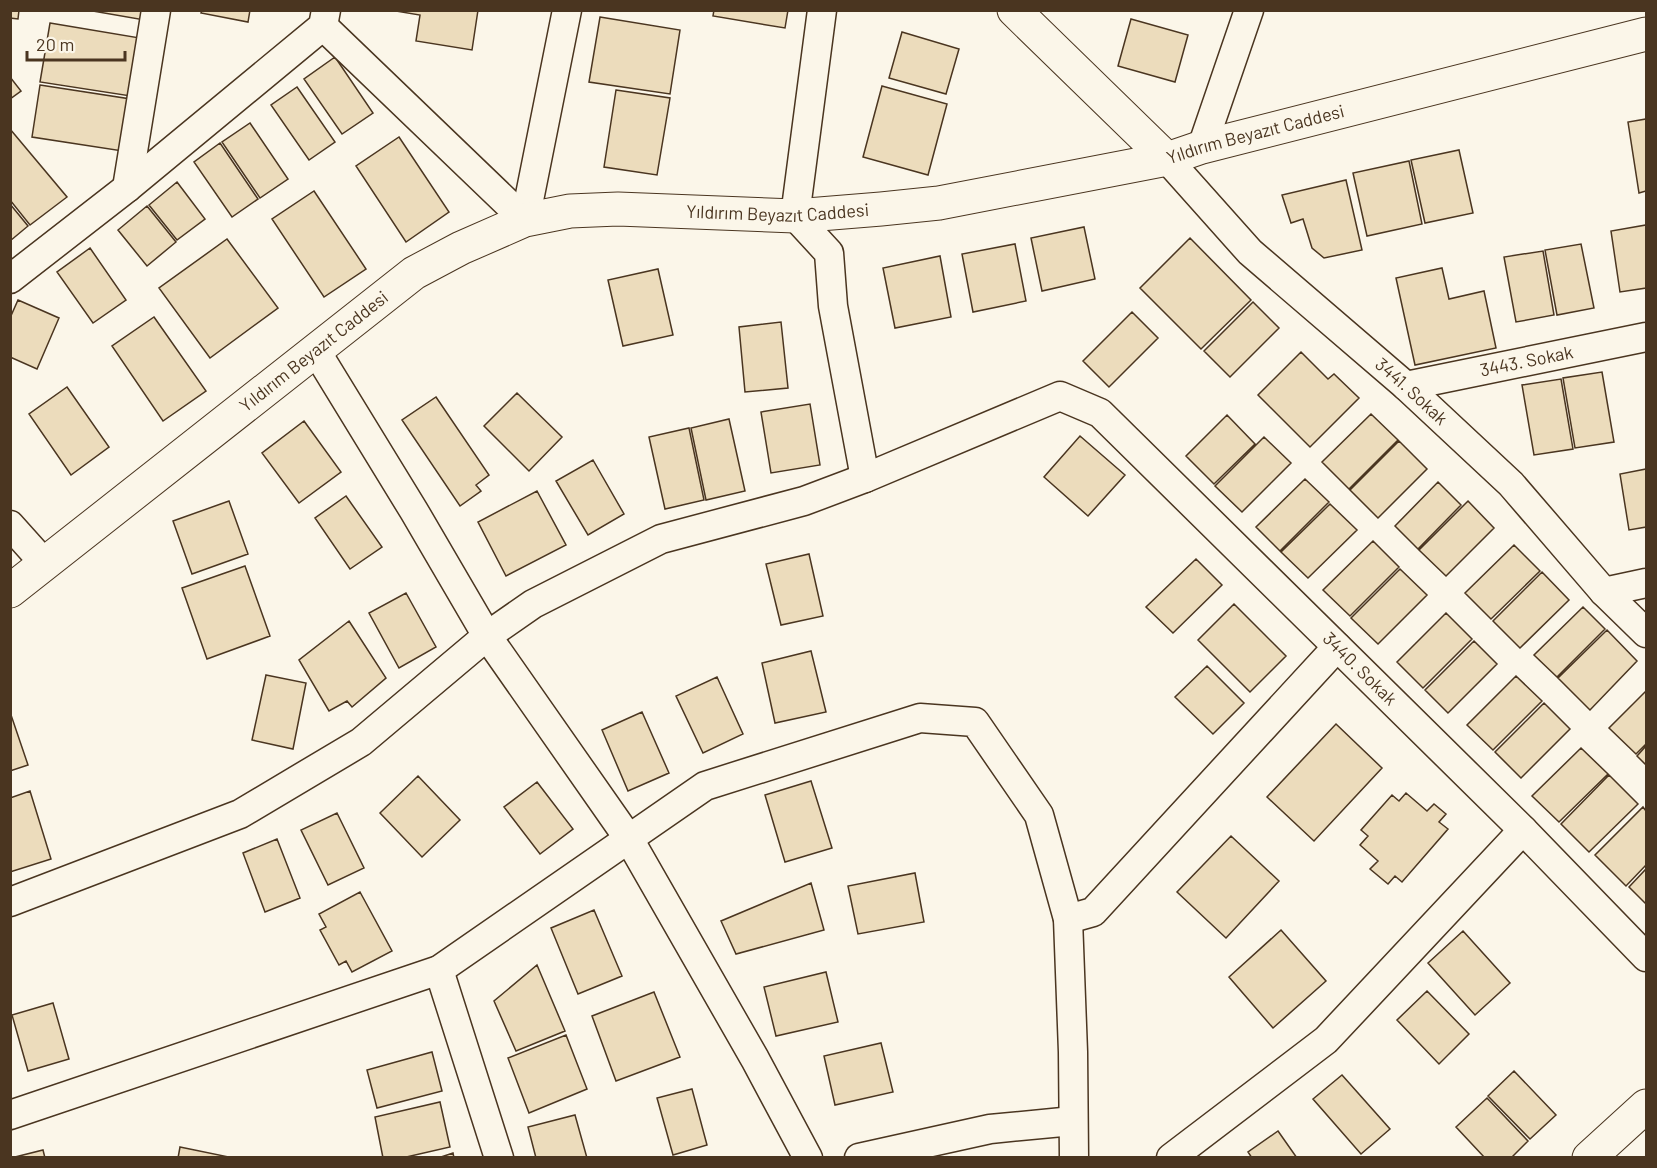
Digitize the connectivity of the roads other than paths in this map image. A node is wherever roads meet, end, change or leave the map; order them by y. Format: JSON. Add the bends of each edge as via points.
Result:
{"nodes":[{"id":1,"x":156,"y":10,"type":"edge"},
{"id":2,"x":567,"y":10,"type":"edge"},
{"id":3,"x":822,"y":10,"type":"edge"},
{"id":4,"x":1014,"y":10,"type":"edge"},
{"id":5,"x":1249,"y":10,"type":"edge"},
{"id":6,"x":325,"y":18,"type":"edge"},
{"id":7,"x":1647,"y":34,"type":"edge"},
{"id":8,"x":1202,"y":147,"type":"junction"},
{"id":9,"x":1167,"y":159,"type":"junction"},
{"id":10,"x":127,"y":188,"type":"junction"},
{"id":11,"x":795,"y":216,"type":"junction"},
{"id":12,"x":525,"y":220,"type":"junction"},
{"id":13,"x":10,"y":279,"type":"edge"},
{"id":14,"x":1647,"y":337,"type":"edge"},
{"id":15,"x":316,"y":351,"type":"junction"},
{"id":16,"x":1406,"y":386,"type":"junction"},
{"id":17,"x":865,"y":478,"type":"junction"},
{"id":18,"x":10,"y":525,"type":"edge"},
{"id":19,"x":45,"y":564,"type":"junction"},
{"id":20,"x":1647,"y":584,"type":"edge"},
{"id":21,"x":10,"y":591,"type":"edge"},
{"id":22,"x":1604,"y":592,"type":"junction"},
{"id":23,"x":1647,"y":633,"type":"edge"},
{"id":24,"x":487,"y":636,"type":"junction"},
{"id":25,"x":1337,"y":647,"type":"junction"},
{"id":26,"x":1523,"y":830,"type":"junction"},
{"id":27,"x":629,"y":839,"type":"junction"},
{"id":28,"x":10,"y":902,"type":"edge"},
{"id":29,"x":1068,"y":920,"type":"junction"},
{"id":30,"x":1647,"y":957,"type":"edge"},
{"id":31,"x":439,"y":970,"type":"junction"},
{"id":32,"x":1647,"y":1106,"type":"edge"},
{"id":33,"x":10,"y":1115,"type":"edge"},
{"id":34,"x":1073,"y":1120,"type":"junction"},
{"id":35,"x":499,"y":1158,"type":"edge"},
{"id":36,"x":808,"y":1158,"type":"edge"},
{"id":37,"x":859,"y":1158,"type":"edge"},
{"id":38,"x":1074,"y":1158,"type":"edge"},
{"id":39,"x":1172,"y":1158,"type":"edge"},
{"id":40,"x":1589,"y":1158,"type":"edge"}],
"edges":[{"from":1,"to":10,"type":"street"},
{"from":2,"to":12,"type":"street"},
{"from":3,"to":11,"type":"street"},
{"from":4,"to":9,"type":"main road"},
{"from":5,"to":8,"type":"street"},
{"from":6,"to":10,"type":"street"},
{"from":6,"to":12,"type":"street"},
{"from":7,"to":8,"type":"main road","name":"Yıldırım Beyazıt Caddesi"},
{"from":8,"to":9,"type":"main road","name":"Yıldırım Beyazıt Caddesi"},
{"from":9,"to":11,"type":"main road","name":"Yıldırım Beyazıt Caddesi","via":[[939,203]]},
{"from":9,"to":16,"type":"street","name":"3441. Sokak","via":[[1250,252]]},
{"from":10,"to":13,"type":"street"},
{"from":11,"to":12,"type":"main road","name":"Yıldırım Beyazıt Caddesi","via":[[618,209],[570,211]]},
{"from":11,"to":17,"type":"street","via":[[829,253],[833,306]]},
{"from":12,"to":15,"type":"main road","name":"Yıldırım Beyazıt Caddesi","via":[[414,273]]},
{"from":14,"to":16,"type":"street","name":"3443. Sokak"},
{"from":15,"to":19,"type":"main road","name":"Yıldırım Beyazıt Caddesi"},
{"from":15,"to":24,"type":"street"},
{"from":16,"to":22,"type":"street","name":"3441. Sokak","via":[[1511,484]]},
{"from":17,"to":24,"type":"street","via":[[804,501],[661,539],[533,604]]},
{"from":17,"to":25,"type":"street","name":"3440. Sokak","via":[[1060,396],[1100,413]]},
{"from":18,"to":19,"type":"street"},
{"from":19,"to":21,"type":"main road","name":"Yıldırım Beyazıt Caddesi"},
{"from":20,"to":22,"type":"street"},
{"from":22,"to":23,"type":"street","name":"3441. Sokak"},
{"from":24,"to":27,"type":"street"},
{"from":24,"to":28,"type":"street","via":[[361,742],[240,814]]},
{"from":25,"to":26,"type":"street","name":"3440. Sokak"},
{"from":25,"to":29,"type":"street","via":[[1094,912]]},
{"from":26,"to":30,"type":"street","name":"3440. Sokak"},
{"from":26,"to":39,"type":"street","via":[[1326,1040]]},
{"from":27,"to":29,"type":"street","via":[[705,786],[921,718],[975,722],[1039,815]]},
{"from":27,"to":31,"type":"street"},
{"from":27,"to":36,"type":"street"},
{"from":29,"to":34,"type":"street"},
{"from":31,"to":33,"type":"street"},
{"from":31,"to":35,"type":"street"},
{"from":32,"to":40,"type":"main road"},
{"from":34,"to":37,"type":"street","via":[[990,1129]]},
{"from":34,"to":38,"type":"street"}]}
